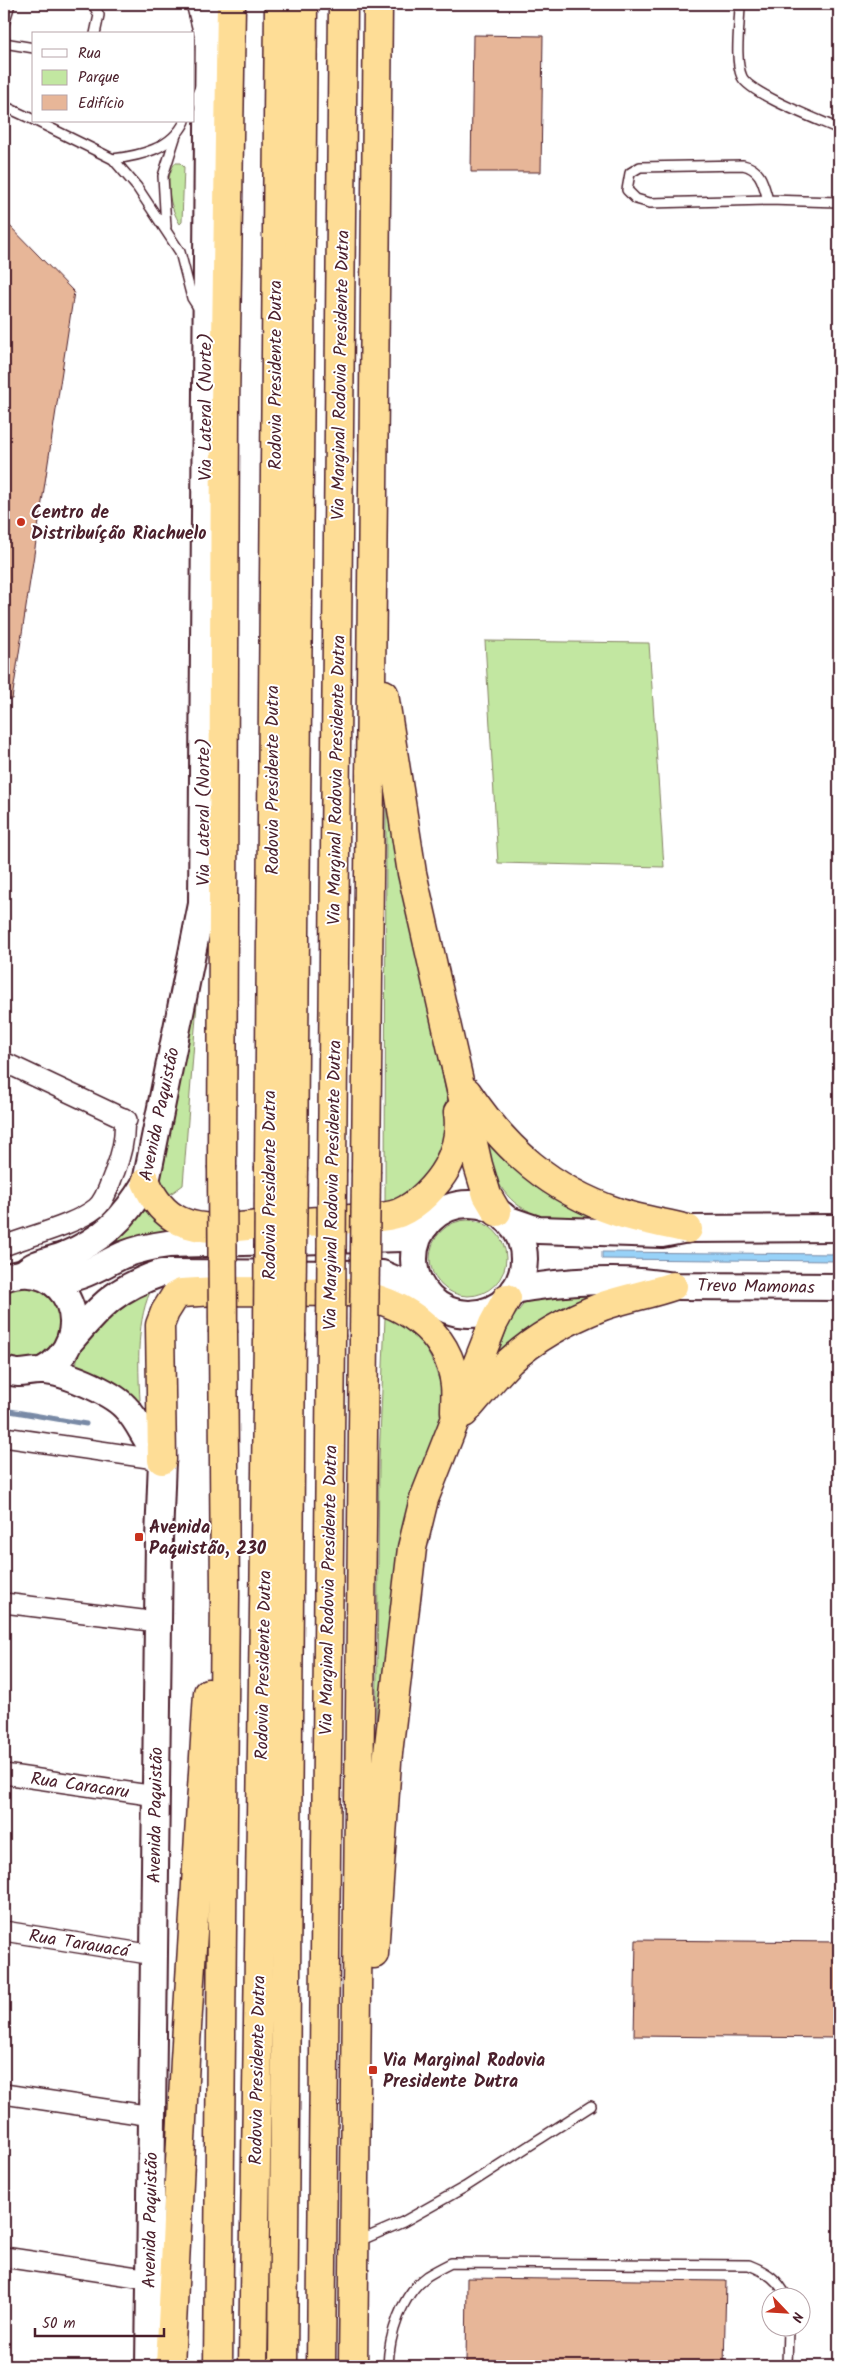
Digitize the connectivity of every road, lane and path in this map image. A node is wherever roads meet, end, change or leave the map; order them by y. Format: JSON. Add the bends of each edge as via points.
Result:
{"nodes":[{"id":1,"x":10,"y":4,"type":"edge"},
{"id":2,"x":93,"y":4,"type":"edge"},
{"id":3,"x":191,"y":4,"type":"edge"},
{"id":4,"x":209,"y":4,"type":"edge"},
{"id":5,"x":231,"y":4,"type":"edge"},
{"id":6,"x":278,"y":4,"type":"edge"},
{"id":7,"x":303,"y":4,"type":"edge"},
{"id":8,"x":343,"y":4,"type":"edge"},
{"id":9,"x":378,"y":4,"type":"edge"},
{"id":10,"x":740,"y":4,"type":"edge"},
{"id":11,"x":4,"y":24,"type":"edge"},
{"id":12,"x":95,"y":32,"type":"edge"},
{"id":13,"x":4,"y":43,"type":"edge"},
{"id":14,"x":32,"y":48,"type":"edge"},
{"id":15,"x":208,"y":65,"type":"junction"},
{"id":16,"x":195,"y":98,"type":"edge"},
{"id":17,"x":4,"y":106,"type":"edge"},
{"id":18,"x":32,"y":120,"type":"edge"},
{"id":19,"x":37,"y":122,"type":"edge"},
{"id":20,"x":184,"y":122,"type":"edge"},
{"id":21,"x":839,"y":129,"type":"edge"},
{"id":22,"x":176,"y":135,"type":"junction"},
{"id":23,"x":113,"y":159,"type":"junction"},
{"id":24,"x":768,"y":200,"type":"junction"},
{"id":25,"x":839,"y":202,"type":"edge"},
{"id":26,"x":166,"y":230,"type":"junction"},
{"id":27,"x":205,"y":317,"type":"junction"},
{"id":28,"x":372,"y":617,"type":"junction"},
{"id":29,"x":197,"y":930,"type":"joint"},
{"id":30,"x":4,"y":1062,"type":"edge"},
{"id":31,"x":457,"y":1078,"type":"junction"},
{"id":32,"x":281,"y":1168,"type":"junction"},
{"id":33,"x":146,"y":1182,"type":"junction"},
{"id":34,"x":501,"y":1215,"type":"junction"},
{"id":35,"x":425,"y":1226,"type":"junction"},
{"id":36,"x":839,"y":1228,"type":"edge"},
{"id":37,"x":688,"y":1229,"type":"junction"},
{"id":38,"x":4,"y":1246,"type":"edge"},
{"id":39,"x":14,"y":1275,"type":"edge"},
{"id":40,"x":52,"y":1281,"type":"junction"},
{"id":41,"x":673,"y":1286,"type":"junction"},
{"id":42,"x":839,"y":1287,"type":"edge"},
{"id":43,"x":424,"y":1292,"type":"junction"},
{"id":44,"x":511,"y":1294,"type":"junction"},
{"id":45,"x":280,"y":1335,"type":"junction"},
{"id":46,"x":72,"y":1339,"type":"junction"},
{"id":47,"x":4,"y":1370,"type":"edge"},
{"id":48,"x":42,"y":1371,"type":"junction"},
{"id":49,"x":454,"y":1423,"type":"junction"},
{"id":50,"x":4,"y":1437,"type":"edge"},
{"id":51,"x":162,"y":1460,"type":"junction"},
{"id":52,"x":225,"y":1593,"type":"junction"},
{"id":53,"x":4,"y":1603,"type":"edge"},
{"id":54,"x":158,"y":1622,"type":"junction"},
{"id":55,"x":4,"y":1774,"type":"edge"},
{"id":56,"x":156,"y":1796,"type":"junction"},
{"id":57,"x":4,"y":1931,"type":"edge"},
{"id":58,"x":154,"y":1955,"type":"junction"},
{"id":59,"x":357,"y":2038,"type":"junction"},
{"id":60,"x":4,"y":2094,"type":"edge"},
{"id":61,"x":591,"y":2106,"type":"dead end"},
{"id":62,"x":152,"y":2116,"type":"junction"},
{"id":63,"x":354,"y":2243,"type":"junction"},
{"id":64,"x":4,"y":2257,"type":"edge"},
{"id":65,"x":150,"y":2279,"type":"junction"},
{"id":66,"x":783,"y":2288,"type":"edge"},
{"id":67,"x":788,"y":2338,"type":"edge"},
{"id":68,"x":149,"y":2366,"type":"edge"},
{"id":69,"x":170,"y":2366,"type":"edge"},
{"id":70,"x":218,"y":2366,"type":"edge"},
{"id":71,"x":253,"y":2366,"type":"edge"},
{"id":72,"x":283,"y":2366,"type":"edge"},
{"id":73,"x":321,"y":2366,"type":"edge"},
{"id":74,"x":353,"y":2366,"type":"edge"},
{"id":75,"x":388,"y":2366,"type":"edge"},
{"id":76,"x":787,"y":2366,"type":"edge"}],
"edges":[{"from":1,"to":11,"type":"lane"},
{"from":2,"to":12,"type":"lane","via":[[99,15]]},
{"from":3,"to":15,"type":"lane"},
{"from":4,"to":15,"type":"main road","name":"Via Lateral (Norte)"},
{"from":5,"to":52,"type":"highway","name":"Rodovia Presidente Dutra","bridge":true,"via":[[225,406],[222,1166]]},
{"from":6,"to":32,"type":"highway","name":"Rodovia Presidente Dutra"},
{"from":7,"to":32,"type":"highway","name":"Rodovia Presidente Dutra"},
{"from":8,"to":73,"type":"highway","name":"Via Marginal Rodovia Presidente Dutra","bridge":true},
{"from":9,"to":28,"type":"highway"},
{"from":10,"to":21,"type":"lane","via":[[738,60],[742,77],[754,90]]},
{"from":13,"to":14,"type":"lane"},
{"from":15,"to":16,"type":"lane"},
{"from":15,"to":27,"type":"main road","name":"Via Lateral (Norte)"},
{"from":17,"to":18,"type":"lane"},
{"from":19,"to":23,"type":"lane"},
{"from":20,"to":22,"type":"lane"},
{"from":22,"to":23,"type":"lane","via":[[147,154]]},
{"from":22,"to":26,"type":"lane","via":[[163,176]]},
{"from":23,"to":26,"type":"lane","via":[[144,196]]},
{"from":24,"to":24,"type":"lane","via":[[650,203],[636,199],[627,190],[630,172],[640,167],[744,164],[754,167]]},
{"from":24,"to":25,"type":"lane"},
{"from":26,"to":27,"type":"lane","via":[[182,259],[192,298]]},
{"from":27,"to":29,"type":"main road","name":"Via Lateral (Norte)","via":[[202,904]]},
{"from":28,"to":31,"type":"highway","via":[[412,873]]},
{"from":28,"to":59,"type":"highway","bridge":true},
{"from":29,"to":33,"type":"main road","name":"Avenida Paquistão"},
{"from":30,"to":38,"type":"street","via":[[126,1119],[120,1157],[103,1200],[96,1208]]},
{"from":31,"to":33,"type":"highway","via":[[459,1119],[453,1155],[436,1183],[412,1206],[397,1214],[210,1227],[187,1224],[171,1215],[154,1200]]},
{"from":31,"to":34,"type":"highway","via":[[480,1174]]},
{"from":31,"to":37,"type":"highway","via":[[496,1131],[531,1167],[555,1184],[618,1212]]},
{"from":32,"to":45,"type":"highway","name":"Rodovia Presidente Dutra","bridge":true},
{"from":33,"to":39,"type":"main road","name":"Avenida Paquistão","via":[[122,1218],[104,1234],[62,1256]]},
{"from":34,"to":35,"type":"main road","via":[[486,1207],[463,1204],[441,1212]]},
{"from":34,"to":37,"type":"main road","via":[[538,1230],[662,1234]]},
{"from":34,"to":44,"type":"main road","via":[[514,1227],[522,1248],[522,1270]]},
{"from":35,"to":40,"type":"main road","via":[[403,1238],[168,1244],[124,1255],[88,1274]]},
{"from":35,"to":43,"type":"main road","via":[[414,1252],[414,1266]]},
{"from":36,"to":37,"type":"main road"},
{"from":39,"to":40,"type":"main road","via":[[41,1276]]},
{"from":40,"to":46,"type":"main road","via":[[68,1299],[73,1311]]},
{"from":41,"to":42,"type":"main road","name":"Trevo Mamonas"},
{"from":41,"to":44,"type":"main road","name":"Trevo Mamonas","via":[[649,1281],[590,1283],[537,1286]]},
{"from":41,"to":49,"type":"highway","via":[[605,1305],[545,1335],[510,1362]]},
{"from":43,"to":44,"type":"main road","via":[[434,1303],[460,1314],[489,1310]]},
{"from":43,"to":46,"type":"main road","via":[[382,1274],[160,1273],[140,1280],[104,1302]]},
{"from":44,"to":49,"type":"highway","via":[[492,1324]]},
{"from":45,"to":71,"type":"highway","name":"Rodovia Presidente Dutra"},
{"from":45,"to":72,"type":"highway","name":"Rodovia Presidente Dutra"},
{"from":46,"to":48,"type":"main road","via":[[62,1356]]},
{"from":47,"to":48,"type":"main road","via":[[20,1374]]},
{"from":48,"to":51,"type":"main road","via":[[95,1387],[118,1400],[139,1424],[150,1449]]},
{"from":49,"to":51,"type":"highway","via":[[455,1385],[450,1361],[424,1323],[396,1305],[348,1292],[216,1291],[181,1294],[175,1296],[160,1325]]},
{"from":49,"to":59,"type":"highway","via":[[424,1499],[412,1548],[388,1762],[369,2004]]},
{"from":50,"to":51,"type":"street"},
{"from":51,"to":54,"type":"main road","name":"Avenida Paquistão"},
{"from":52,"to":69,"type":"highway","via":[[206,1712]]},
{"from":52,"to":70,"type":"highway","name":"Rodovia Presidente Dutra"},
{"from":53,"to":54,"type":"street"},
{"from":54,"to":56,"type":"main road","name":"Avenida Paquistão"},
{"from":55,"to":56,"type":"street","name":"Rua Caracaru"},
{"from":56,"to":58,"type":"main road","name":"Avenida Paquistão"},
{"from":57,"to":58,"type":"street","name":"Rua Tarauacá"},
{"from":58,"to":62,"type":"main road","name":"Avenida Paquistão"},
{"from":59,"to":63,"type":"highway"},
{"from":60,"to":62,"type":"street"},
{"from":61,"to":63,"type":"lane","via":[[466,2187],[403,2222]]},
{"from":62,"to":65,"type":"main road","name":"Avenida Paquistão"},
{"from":63,"to":74,"type":"highway"},
{"from":64,"to":65,"type":"street"},
{"from":65,"to":68,"type":"main road","name":"Avenida Paquistão"},
{"from":66,"to":75,"type":"lane","via":[[766,2272],[749,2265],[451,2263],[426,2277],[407,2299],[394,2327]]},
{"from":67,"to":76,"type":"lane"}]}
